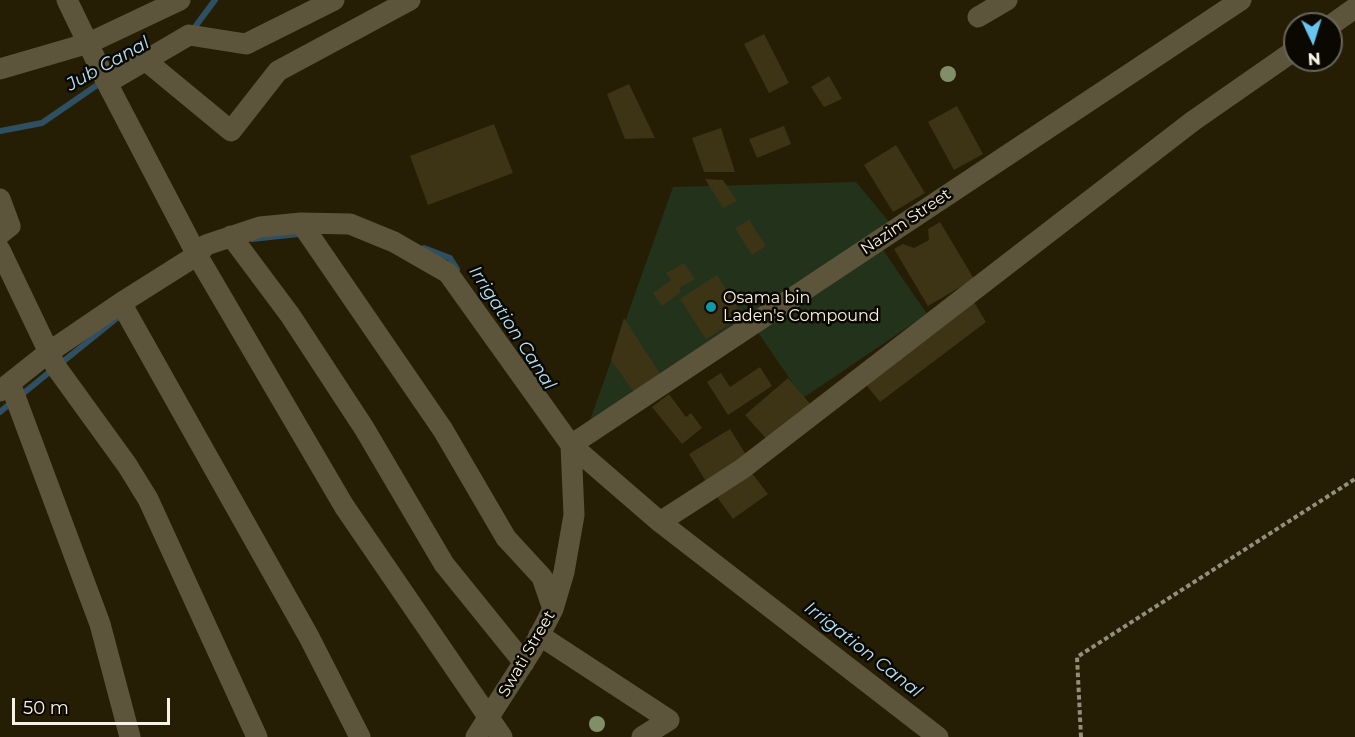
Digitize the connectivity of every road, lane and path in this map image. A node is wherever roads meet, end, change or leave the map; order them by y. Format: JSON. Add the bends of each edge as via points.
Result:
{"nodes":[{"id":1,"x":67,"y":0,"type":"edge"},
{"id":2,"x":180,"y":0,"type":"edge"},
{"id":3,"x":334,"y":0,"type":"edge"},
{"id":4,"x":410,"y":0,"type":"edge"},
{"id":5,"x":1007,"y":0,"type":"edge"},
{"id":6,"x":1241,"y":0,"type":"edge"},
{"id":7,"x":978,"y":17,"type":"dead end"},
{"id":8,"x":89,"y":43,"type":"junction"},
{"id":9,"x":1283,"y":58,"type":"edge"},
{"id":10,"x":145,"y":60,"type":"junction"},
{"id":11,"x":0,"y":69,"type":"edge"},
{"id":12,"x":106,"y":83,"type":"junction"},
{"id":13,"x":0,"y":199,"type":"edge"},
{"id":14,"x":301,"y":223,"type":"junction"},
{"id":15,"x":0,"y":234,"type":"edge"},
{"id":16,"x":231,"y":236,"type":"junction"},
{"id":17,"x":0,"y":250,"type":"edge"},
{"id":18,"x":197,"y":255,"type":"junction"},
{"id":19,"x":120,"y":303,"type":"junction"},
{"id":20,"x":50,"y":352,"type":"junction"},
{"id":21,"x":5,"y":387,"type":"edge"},
{"id":22,"x":571,"y":445,"type":"junction"},
{"id":23,"x":1355,"y":479,"type":"edge"},
{"id":24,"x":660,"y":522,"type":"junction"},
{"id":25,"x":553,"y":609,"type":"junction"},
{"id":26,"x":539,"y":635,"type":"junction"},
{"id":27,"x":524,"y":663,"type":"junction"},
{"id":28,"x":489,"y":718,"type":"junction"},
{"id":29,"x":130,"y":737,"type":"edge"},
{"id":30,"x":257,"y":737,"type":"edge"},
{"id":31,"x":360,"y":737,"type":"edge"},
{"id":32,"x":476,"y":737,"type":"edge"},
{"id":33,"x":502,"y":737,"type":"edge"},
{"id":34,"x":642,"y":737,"type":"edge"},
{"id":35,"x":938,"y":737,"type":"edge"},
{"id":36,"x":1081,"y":737,"type":"edge"}],
"edges":[{"from":1,"to":8,"type":"street"},
{"from":2,"to":8,"type":"street"},
{"from":3,"to":10,"type":"street","via":[[246,44],[189,35]]},
{"from":4,"to":10,"type":"street","via":[[278,71],[231,131]]},
{"from":5,"to":7,"type":"street"},
{"from":6,"to":22,"type":"street","name":"Nazim Street"},
{"from":8,"to":11,"type":"street"},
{"from":8,"to":12,"type":"street"},
{"from":9,"to":24,"type":"street","via":[[1193,121],[742,469]]},
{"from":10,"to":12,"type":"street"},
{"from":12,"to":18,"type":"street"},
{"from":13,"to":15,"type":"street","via":[[10,226]]},
{"from":14,"to":16,"type":"street","via":[[260,227]]},
{"from":14,"to":22,"type":"street","via":[[350,224],[394,242],[448,273]]},
{"from":14,"to":25,"type":"street","via":[[443,430],[506,538],[542,577]]},
{"from":16,"to":18,"type":"street","via":[[206,244]]},
{"from":16,"to":27,"type":"street","via":[[297,324],[444,564]]},
{"from":17,"to":20,"type":"street"},
{"from":18,"to":19,"type":"street"},
{"from":18,"to":28,"type":"street","via":[[344,506]]},
{"from":19,"to":20,"type":"street"},
{"from":19,"to":31,"type":"street","via":[[298,616]]},
{"from":20,"to":21,"type":"street"},
{"from":20,"to":30,"type":"street","via":[[56,367],[148,499]]},
{"from":21,"to":29,"type":"street","via":[[100,624]]},
{"from":22,"to":24,"type":"street"},
{"from":22,"to":25,"type":"street","name":"Swati Street","via":[[573,515],[564,572]]},
{"from":23,"to":36,"type":"path","via":[[1077,657]]},
{"from":24,"to":35,"type":"street"},
{"from":25,"to":26,"type":"street","name":"Swati Street"},
{"from":26,"to":27,"type":"street","name":"Swati Street"},
{"from":26,"to":34,"type":"street","via":[[669,720]]},
{"from":27,"to":28,"type":"street","name":"Swati Street"},
{"from":28,"to":32,"type":"street","name":"Swati Street"},
{"from":28,"to":33,"type":"street"}]}
